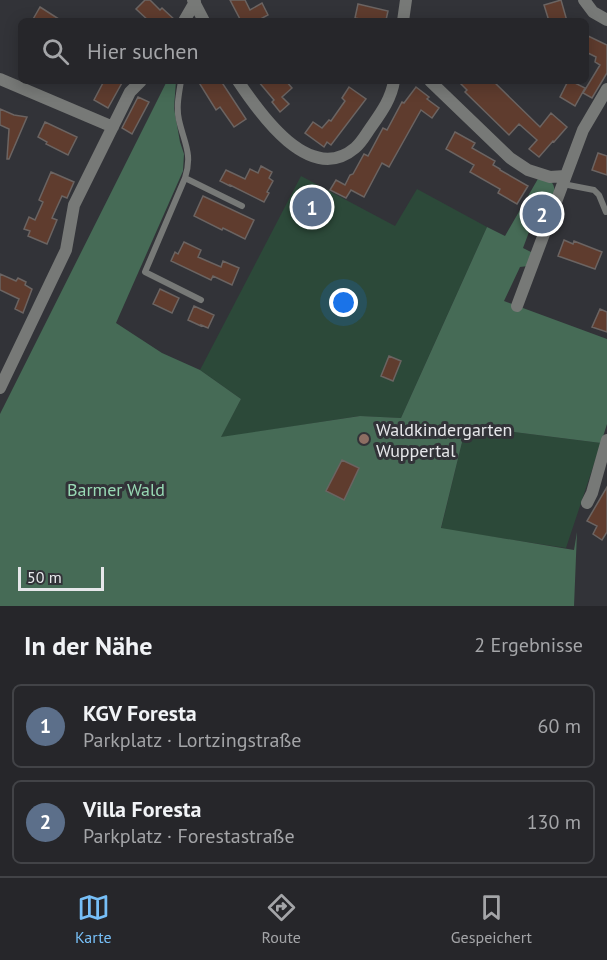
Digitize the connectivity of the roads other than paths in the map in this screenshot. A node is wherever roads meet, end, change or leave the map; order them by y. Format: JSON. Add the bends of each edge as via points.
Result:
{"nodes":[{"id":1,"x":406,"y":0,"type":"edge"},
{"id":2,"x":584,"y":0,"type":"edge"},
{"id":3,"x":194,"y":1,"type":"edge"},
{"id":4,"x":186,"y":18,"type":"edge"},
{"id":5,"x":202,"y":18,"type":"edge"},
{"id":6,"x":404,"y":18,"type":"edge"},
{"id":7,"x":607,"y":20,"type":"edge"},
{"id":8,"x":0,"y":79,"type":"edge"},
{"id":9,"x":138,"y":84,"type":"edge"},
{"id":10,"x":181,"y":84,"type":"edge"},
{"id":11,"x":240,"y":84,"type":"edge"},
{"id":12,"x":394,"y":84,"type":"edge"},
{"id":13,"x":433,"y":84,"type":"edge"},
{"id":14,"x":607,"y":89,"type":"edge"},
{"id":15,"x":113,"y":127,"type":"junction"},
{"id":16,"x":185,"y":177,"type":"junction"},
{"id":17,"x":564,"y":180,"type":"junction"},
{"id":18,"x":242,"y":206,"type":"dead end"},
{"id":19,"x":606,"y":212,"type":"edge"},
{"id":20,"x":201,"y":300,"type":"dead end"},
{"id":21,"x":517,"y":306,"type":"dead end"},
{"id":22,"x":0,"y":388,"type":"edge"},
{"id":23,"x":607,"y":440,"type":"edge"},
{"id":24,"x":587,"y":503,"type":"dead end"}],
"edges":[{"from":1,"to":6,"type":"street"},
{"from":2,"to":7,"type":"street","via":[[593,12]]},
{"from":3,"to":4,"type":"street"},
{"from":3,"to":5,"type":"street"},
{"from":8,"to":15,"type":"street"},
{"from":9,"to":15,"type":"street"},
{"from":10,"to":16,"type":"lane","via":[[179,118],[189,165]]},
{"from":11,"to":12,"type":"street","via":[[293,145],[318,159],[331,159],[357,147],[387,104]]},
{"from":13,"to":17,"type":"street","via":[[510,158],[528,170]]},
{"from":14,"to":17,"type":"street","via":[[584,130]]},
{"from":15,"to":22,"type":"street","via":[[74,205],[66,250]]},
{"from":16,"to":18,"type":"lane"},
{"from":16,"to":20,"type":"lane","via":[[145,272]]},
{"from":17,"to":19,"type":"lane","via":[[594,190]]},
{"from":17,"to":21,"type":"street"},
{"from":23,"to":24,"type":"street"}]}
